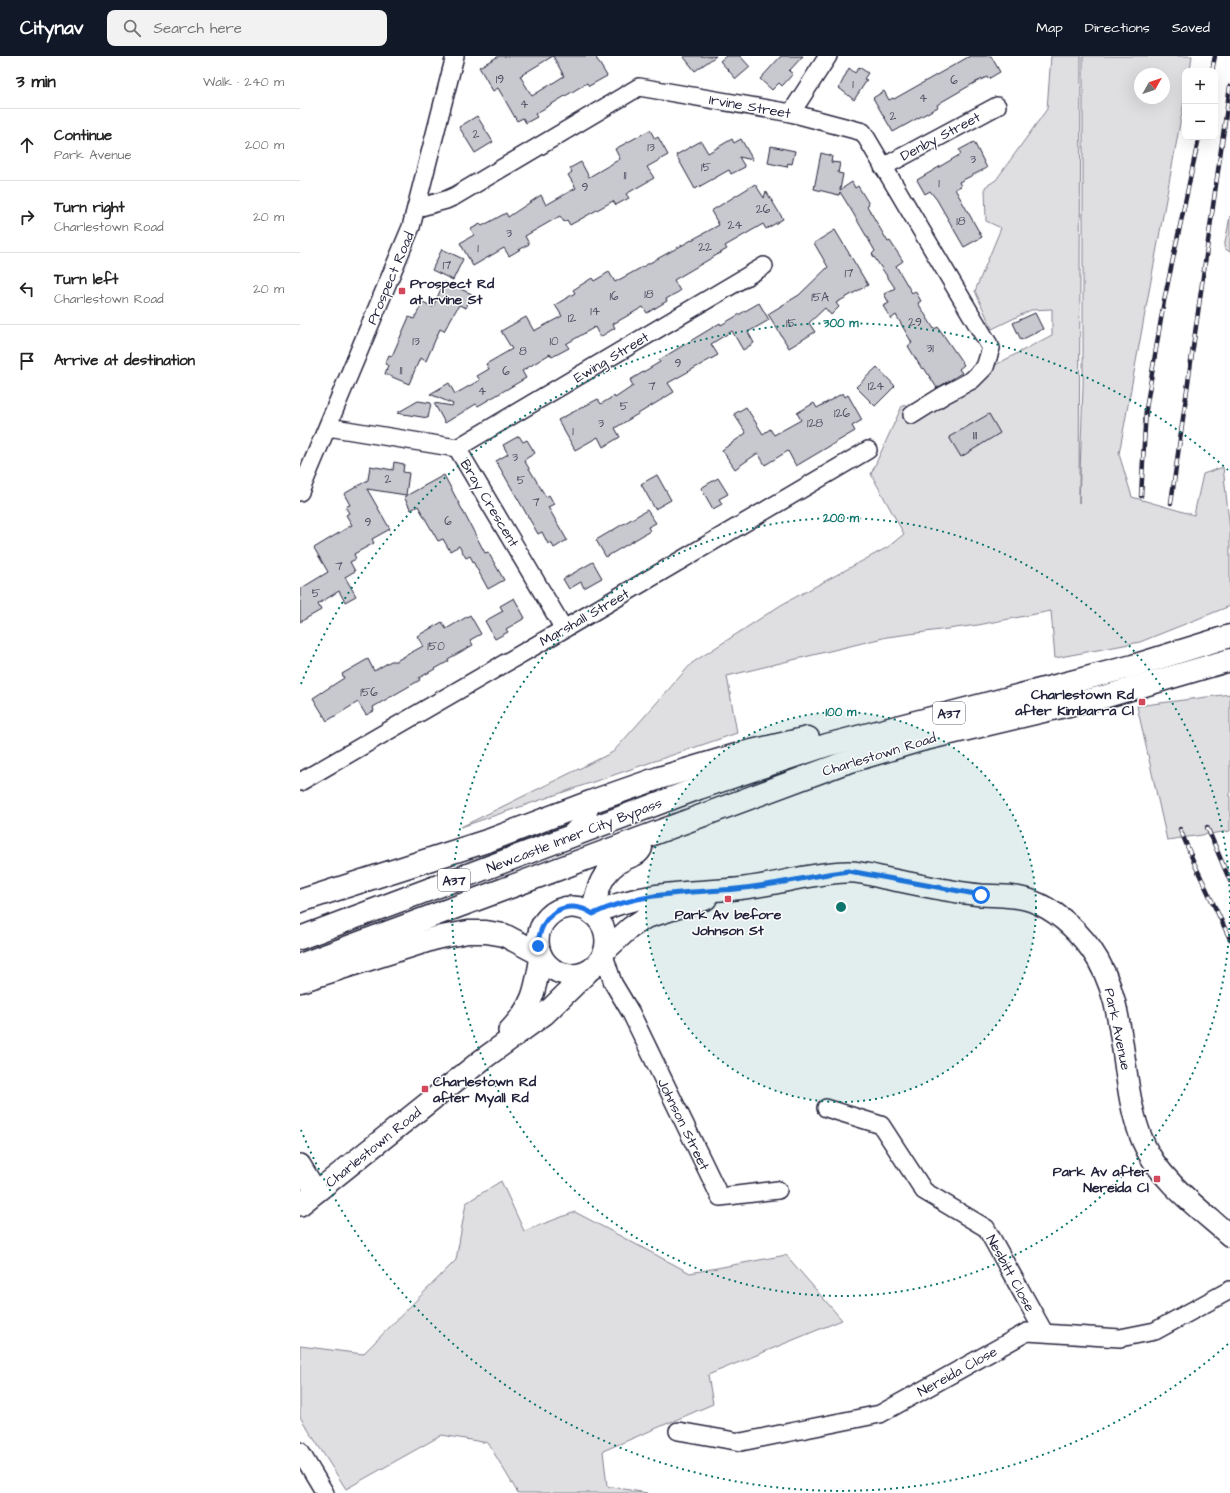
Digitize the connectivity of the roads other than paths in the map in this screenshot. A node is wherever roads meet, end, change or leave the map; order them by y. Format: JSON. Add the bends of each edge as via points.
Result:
{"nodes":[{"id":1,"x":455,"y":56,"type":"edge"},
{"id":2,"x":828,"y":56,"type":"edge"},
{"id":3,"x":997,"y":106,"type":"dead end"},
{"id":4,"x":791,"y":113,"type":"junction"},
{"id":5,"x":883,"y":167,"type":"junction"},
{"id":6,"x":417,"y":208,"type":"junction"},
{"id":7,"x":764,"y":266,"type":"dead end"},
{"id":8,"x":912,"y":415,"type":"dead end"},
{"id":9,"x":328,"y":427,"type":"junction"},
{"id":10,"x":457,"y":448,"type":"junction"},
{"id":11,"x":868,"y":450,"type":"dead end"},
{"id":12,"x":300,"y":492,"type":"edge"},
{"id":13,"x":564,"y":629,"type":"junction"},
{"id":14,"x":1230,"y":636,"type":"edge"},
{"id":15,"x":1230,"y":660,"type":"edge"},
{"id":16,"x":827,"y":745,"type":"junction"},
{"id":17,"x":300,"y":782,"type":"edge"},
{"id":18,"x":593,"y":801,"type":"junction"},
{"id":19,"x":649,"y":835,"type":"junction"},
{"id":20,"x":565,"y":838,"type":"junction"},
{"id":21,"x":737,"y":889,"type":"junction"},
{"id":22,"x":300,"y":901,"type":"edge"},
{"id":23,"x":592,"y":914,"type":"junction"},
{"id":24,"x":300,"y":938,"type":"edge"},
{"id":25,"x":605,"y":952,"type":"junction"},
{"id":26,"x":541,"y":955,"type":"junction"},
{"id":27,"x":300,"y":965,"type":"edge"},
{"id":28,"x":588,"y":972,"type":"junction"},
{"id":29,"x":300,"y":981,"type":"edge"},
{"id":30,"x":621,"y":998,"type":"junction"},
{"id":31,"x":483,"y":1059,"type":"junction"},
{"id":32,"x":826,"y":1108,"type":"dead end"},
{"id":33,"x":300,"y":1165,"type":"edge"},
{"id":34,"x":778,"y":1190,"type":"dead end"},
{"id":35,"x":316,"y":1192,"type":"junction"},
{"id":36,"x":300,"y":1205,"type":"edge"},
{"id":37,"x":1230,"y":1236,"type":"edge"},
{"id":38,"x":1230,"y":1290,"type":"edge"},
{"id":39,"x":1044,"y":1332,"type":"junction"},
{"id":40,"x":678,"y":1431,"type":"dead end"},
{"id":41,"x":300,"y":1451,"type":"edge"},
{"id":42,"x":325,"y":1493,"type":"edge"}],
"edges":[{"from":1,"to":6,"type":"street","name":"Prospect Road"},
{"from":2,"to":4,"type":"street"},
{"from":3,"to":5,"type":"street","name":"Denby Street"},
{"from":4,"to":5,"type":"street","name":"Irvine Street","via":[[863,132]]},
{"from":4,"to":6,"type":"street","name":"Irvine Street","via":[[639,87],[454,196]]},
{"from":5,"to":8,"type":"street","name":"Irvine Street","via":[[992,348],[985,367],[972,380]]},
{"from":6,"to":9,"type":"street","name":"Prospect Road"},
{"from":7,"to":10,"type":"street","name":"Ewing Street"},
{"from":9,"to":10,"type":"street","name":"Bray Crescent"},
{"from":9,"to":12,"type":"street","name":"Prospect Road"},
{"from":10,"to":13,"type":"street","name":"Bray Crescent"},
{"from":11,"to":13,"type":"street","name":"Marshall Street"},
{"from":13,"to":17,"type":"street","name":"Marshall Street"},
{"from":14,"to":16,"type":"highway","name":"Charlestown Road","number":"A37","via":[[1133,666]]},
{"from":15,"to":19,"type":"highway","name":"Charlestown Road","number":"A37","via":[[1108,696],[921,740],[841,764]]},
{"from":16,"to":18,"type":"highway","via":[[813,737],[743,753]]},
{"from":16,"to":20,"type":"highway","name":"Newcastle Inner City Bypass","number":"A37","via":[[699,788]]},
{"from":18,"to":20,"type":"street","via":[[586,817]]},
{"from":18,"to":22,"type":"highway","via":[[490,840]]},
{"from":19,"to":23,"type":"highway","via":[[639,853],[615,864],[605,874],[597,890]]},
{"from":19,"to":27,"type":"highway","name":"Newcastle Inner City Bypass","number":"A37"},
{"from":20,"to":24,"type":"highway","name":"Newcastle Inner City Bypass","number":"A37"},
{"from":21,"to":23,"type":"main road","name":"Park Avenue","via":[[672,893],[626,902]]},
{"from":21,"to":25,"type":"main road","name":"Park Avenue","via":[[649,916],[630,928]]},
{"from":21,"to":37,"type":"main road","name":"Park Avenue","via":[[848,871],[975,894],[1005,895],[1031,900],[1054,912],[1075,930],[1091,950],[1107,979],[1116,1010],[1133,1109],[1143,1144],[1171,1182]]},
{"from":23,"to":25,"type":"main road","via":[[604,928],[607,940]]},
{"from":23,"to":26,"type":"main road","name":"Charlestown Road","via":[[575,908],[554,912],[545,920],[540,931],[538,946]]},
{"from":25,"to":28,"type":"main road","name":"Charlestown Road"},
{"from":25,"to":30,"type":"street","name":"Johnson Street","via":[[613,983]]},
{"from":26,"to":28,"type":"main road","via":[[554,970],[562,974],[576,975]]},
{"from":26,"to":29,"type":"highway","via":[[504,935],[468,932],[436,938]]},
{"from":26,"to":31,"type":"main road","name":"Charlestown Road","via":[[536,990],[530,1006]]},
{"from":28,"to":30,"type":"street","name":"Johnson Street"},
{"from":28,"to":31,"type":"main road","name":"Charlestown Road","via":[[545,1014]]},
{"from":30,"to":34,"type":"street","name":"Johnson Street","via":[[720,1198]]},
{"from":31,"to":35,"type":"main road","name":"Charlestown Road"},
{"from":32,"to":39,"type":"street","name":"Nesbitt Close","via":[[881,1125],[924,1191],[986,1228]]},
{"from":33,"to":35,"type":"main road"},
{"from":35,"to":36,"type":"main road","name":"Charlestown Road"},
{"from":38,"to":39,"type":"street","name":"Nereida Close","via":[[1155,1332],[1120,1338]]},
{"from":39,"to":40,"type":"street","name":"Nereida Close","via":[[1027,1332],[880,1414],[741,1442]]},
{"from":41,"to":42,"type":"street"}]}
